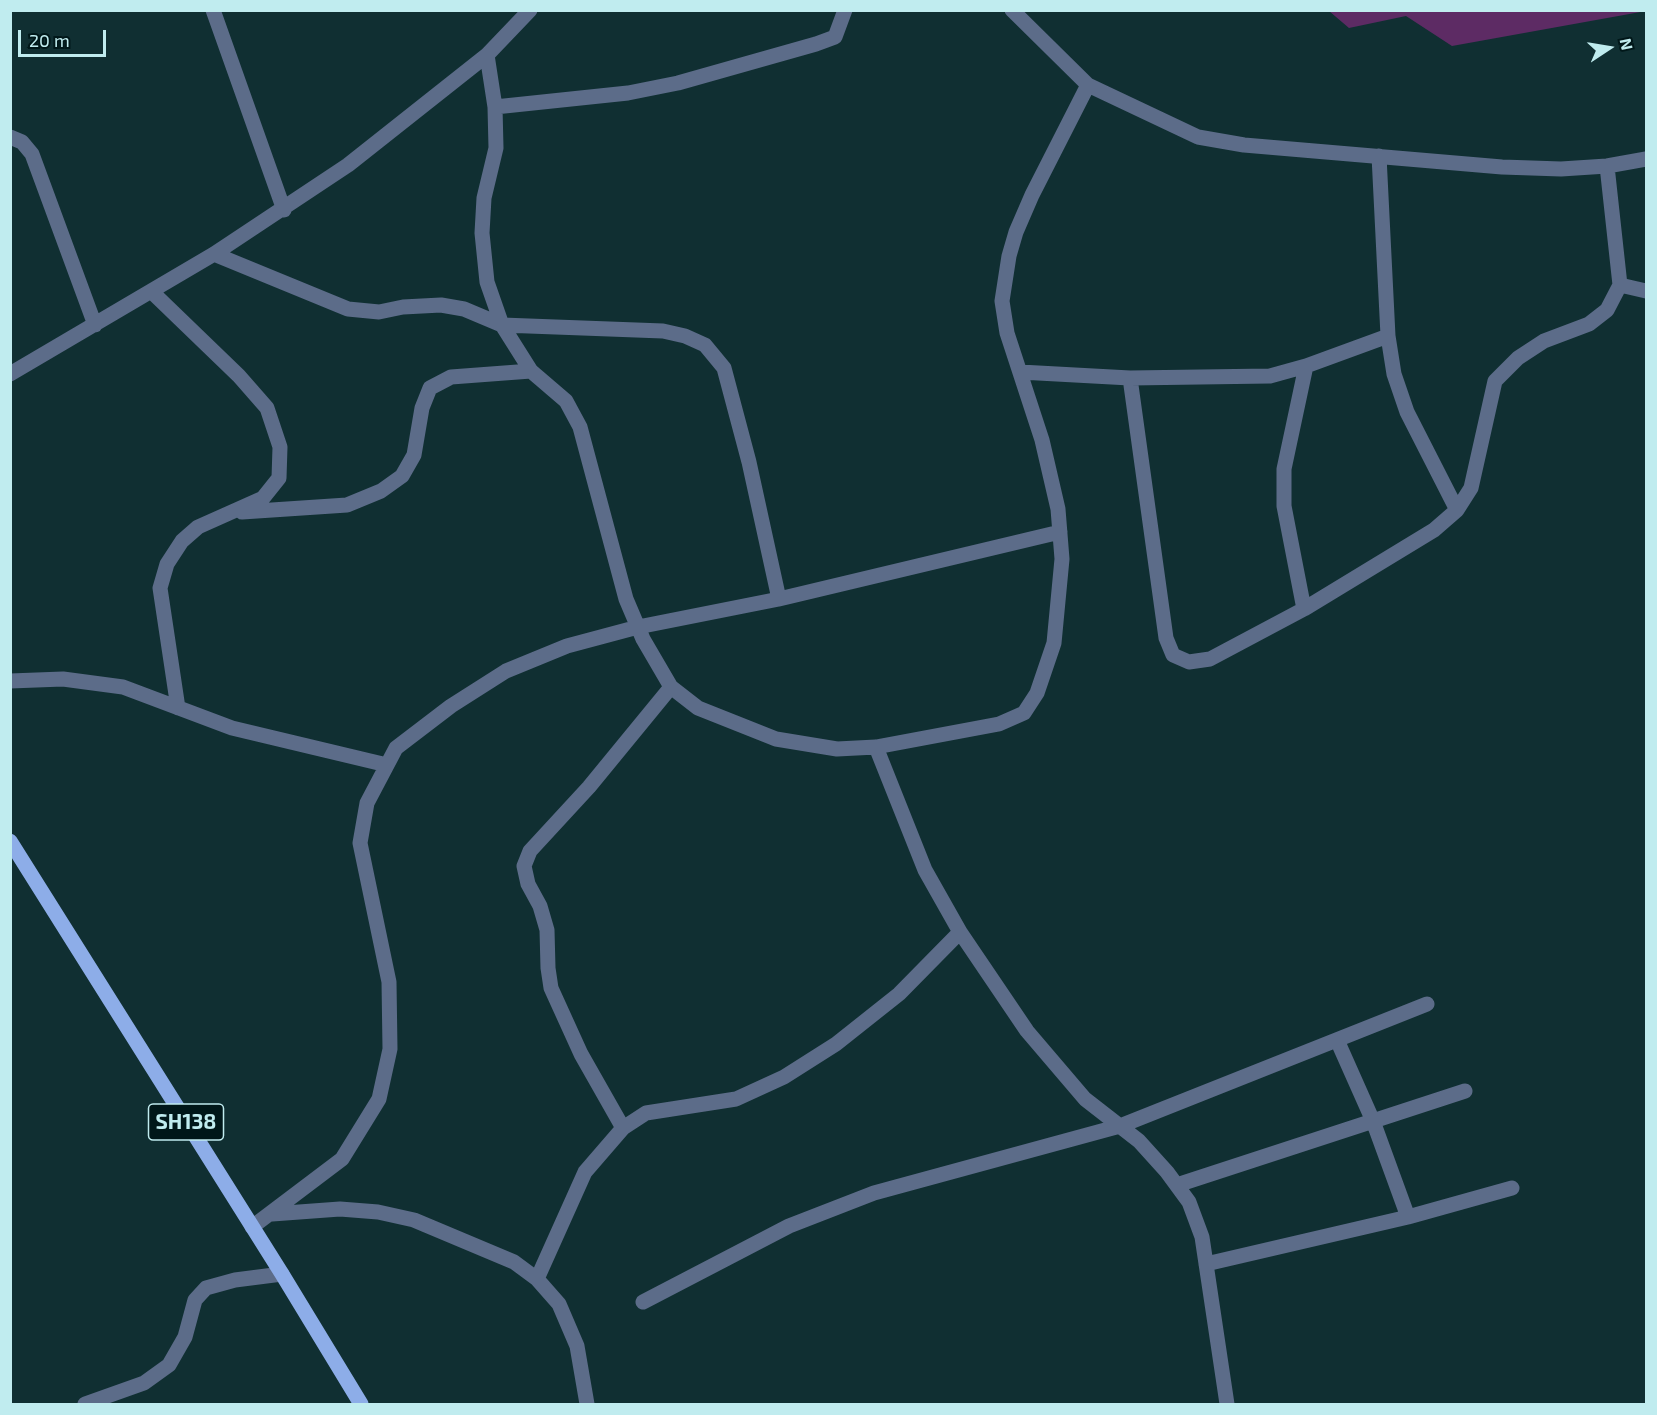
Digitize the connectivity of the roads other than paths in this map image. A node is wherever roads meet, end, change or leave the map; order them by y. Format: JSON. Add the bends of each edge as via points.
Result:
{"nodes":[{"id":1,"x":213,"y":10,"type":"edge"},
{"id":2,"x":530,"y":10,"type":"edge"},
{"id":3,"x":845,"y":10,"type":"edge"},
{"id":4,"x":1012,"y":10,"type":"edge"},
{"id":5,"x":487,"y":55,"type":"junction"},
{"id":6,"x":1088,"y":85,"type":"junction"},
{"id":7,"x":495,"y":107,"type":"junction"},
{"id":8,"x":10,"y":137,"type":"edge"},
{"id":9,"x":1378,"y":156,"type":"junction"},
{"id":10,"x":1647,"y":159,"type":"edge"},
{"id":11,"x":1607,"y":166,"type":"junction"},
{"id":12,"x":284,"y":210,"type":"junction"},
{"id":13,"x":214,"y":254,"type":"junction"},
{"id":14,"x":1620,"y":285,"type":"junction"},
{"id":15,"x":1647,"y":291,"type":"edge"},
{"id":16,"x":152,"y":292,"type":"junction"},
{"id":17,"x":95,"y":325,"type":"junction"},
{"id":18,"x":502,"y":325,"type":"junction"},
{"id":19,"x":1388,"y":336,"type":"junction"},
{"id":20,"x":1306,"y":366,"type":"junction"},
{"id":21,"x":531,"y":371,"type":"junction"},
{"id":22,"x":1020,"y":372,"type":"junction"},
{"id":23,"x":10,"y":374,"type":"edge"},
{"id":24,"x":1130,"y":378,"type":"junction"},
{"id":25,"x":1457,"y":510,"type":"junction"},
{"id":26,"x":234,"y":513,"type":"junction"},
{"id":27,"x":1060,"y":532,"type":"junction"},
{"id":28,"x":779,"y":599,"type":"junction"},
{"id":29,"x":1304,"y":609,"type":"junction"},
{"id":30,"x":638,"y":627,"type":"junction"},
{"id":31,"x":10,"y":681,"type":"edge"},
{"id":32,"x":671,"y":687,"type":"junction"},
{"id":33,"x":178,"y":708,"type":"junction"},
{"id":34,"x":876,"y":747,"type":"junction"},
{"id":35,"x":387,"y":765,"type":"junction"},
{"id":36,"x":10,"y":841,"type":"edge"},
{"id":37,"x":960,"y":932,"type":"junction"},
{"id":38,"x":1427,"y":1004,"type":"dead end"},
{"id":39,"x":1337,"y":1040,"type":"junction"},
{"id":40,"x":1466,"y":1091,"type":"dead end"},
{"id":41,"x":1373,"y":1121,"type":"junction"},
{"id":42,"x":1120,"y":1126,"type":"junction"},
{"id":43,"x":623,"y":1128,"type":"junction"},
{"id":44,"x":1177,"y":1185,"type":"junction"},
{"id":45,"x":1512,"y":1188,"type":"dead end"},
{"id":46,"x":272,"y":1214,"type":"junction"},
{"id":47,"x":1408,"y":1217,"type":"junction"},
{"id":48,"x":252,"y":1227,"type":"junction"},
{"id":49,"x":1206,"y":1264,"type":"junction"},
{"id":50,"x":282,"y":1274,"type":"junction"},
{"id":51,"x":537,"y":1279,"type":"junction"},
{"id":52,"x":643,"y":1302,"type":"dead end"},
{"id":53,"x":85,"y":1404,"type":"edge"},
{"id":54,"x":361,"y":1404,"type":"edge"},
{"id":55,"x":587,"y":1404,"type":"edge"},
{"id":56,"x":1227,"y":1404,"type":"edge"}],
"edges":[{"from":1,"to":12,"type":"street"},
{"from":2,"to":5,"type":"street"},
{"from":3,"to":7,"type":"street","via":[[835,37],[690,80],[628,93]]},
{"from":4,"to":6,"type":"street"},
{"from":5,"to":7,"type":"street"},
{"from":5,"to":12,"type":"street","via":[[348,165]]},
{"from":6,"to":9,"type":"street","via":[[1198,137],[1244,145]]},
{"from":6,"to":22,"type":"street","via":[[1032,195],[1009,256],[1002,301],[1007,333]]},
{"from":7,"to":18,"type":"street","via":[[496,148],[484,198],[483,233],[487,282]]},
{"from":8,"to":17,"type":"street","via":[[22,142],[32,154]]},
{"from":9,"to":11,"type":"street","via":[[1561,170]]},
{"from":9,"to":19,"type":"street"},
{"from":10,"to":11,"type":"street"},
{"from":11,"to":14,"type":"street"},
{"from":12,"to":13,"type":"street"},
{"from":13,"to":16,"type":"street"},
{"from":13,"to":18,"type":"street","via":[[348,309],[379,312],[441,305],[465,309]]},
{"from":14,"to":15,"type":"street"},
{"from":14,"to":25,"type":"street","via":[[1607,310],[1589,324],[1544,341],[1518,358],[1495,381],[1471,488]]},
{"from":16,"to":17,"type":"street"},
{"from":16,"to":26,"type":"street","via":[[267,408],[280,447],[279,478],[263,498]]},
{"from":17,"to":23,"type":"street"},
{"from":18,"to":21,"type":"street"},
{"from":18,"to":28,"type":"street","via":[[663,331],[705,345],[724,368]]},
{"from":19,"to":20,"type":"street"},
{"from":19,"to":25,"type":"street","via":[[1394,374],[1407,412]]},
{"from":20,"to":24,"type":"street","via":[[1270,376]]},
{"from":20,"to":29,"type":"street","via":[[1284,469],[1284,506]]},
{"from":21,"to":26,"type":"street","via":[[451,376],[430,388],[422,408],[414,455],[402,476],[381,491],[347,505]]},
{"from":21,"to":30,"type":"street","via":[[566,401],[580,427],[626,599]]},
{"from":22,"to":24,"type":"street"},
{"from":22,"to":27,"type":"street","via":[[1042,440]]},
{"from":24,"to":29,"type":"street","via":[[1161,613],[1173,655],[1190,662],[1210,659]]},
{"from":25,"to":29,"type":"street","via":[[1434,530]]},
{"from":26,"to":33,"type":"street","via":[[198,527],[182,541],[167,564],[160,588]]},
{"from":27,"to":28,"type":"street"},
{"from":27,"to":34,"type":"street","via":[[1062,559],[1054,643],[1037,693],[1024,713],[999,724]]},
{"from":28,"to":30,"type":"street"},
{"from":30,"to":32,"type":"street"},
{"from":30,"to":35,"type":"street","via":[[567,646],[506,671],[396,748]]},
{"from":31,"to":33,"type":"street","via":[[63,679],[123,687]]},
{"from":32,"to":34,"type":"street","via":[[698,708],[776,739],[837,749]]},
{"from":32,"to":43,"type":"street","via":[[589,787],[530,851],[524,866],[547,930],[551,988],[575,1044]]},
{"from":33,"to":35,"type":"street","via":[[232,728]]},
{"from":34,"to":37,"type":"street","via":[[925,870]]},
{"from":35,"to":46,"type":"street","via":[[367,803],[360,843],[389,982],[390,1049],[379,1099],[342,1159]]},
{"from":36,"to":48,"type":"main road","number":"SH138"},
{"from":37,"to":42,"type":"street","via":[[1027,1031],[1085,1099]]},
{"from":37,"to":43,"type":"street","via":[[899,994],[836,1044],[784,1077],[736,1099],[646,1113]]},
{"from":38,"to":39,"type":"street"},
{"from":39,"to":41,"type":"street"},
{"from":39,"to":42,"type":"street"},
{"from":40,"to":41,"type":"street"},
{"from":41,"to":44,"type":"street"},
{"from":41,"to":47,"type":"street"},
{"from":42,"to":44,"type":"street","via":[[1139,1141]]},
{"from":42,"to":52,"type":"street","via":[[874,1193],[789,1226]]},
{"from":43,"to":51,"type":"street","via":[[585,1172]]},
{"from":44,"to":49,"type":"street","via":[[1189,1202],[1202,1237]]},
{"from":45,"to":47,"type":"street"},
{"from":46,"to":48,"type":"street"},
{"from":46,"to":51,"type":"street","via":[[340,1209],[414,1220],[514,1262]]},
{"from":47,"to":49,"type":"street"},
{"from":48,"to":50,"type":"main road","number":"SH138"},
{"from":49,"to":56,"type":"street"},
{"from":50,"to":53,"type":"street","via":[[206,1288],[195,1300],[185,1337],[169,1365],[144,1383]]},
{"from":50,"to":54,"type":"main road","number":"SH138"},
{"from":51,"to":55,"type":"street","via":[[559,1304],[577,1346]]}]}
